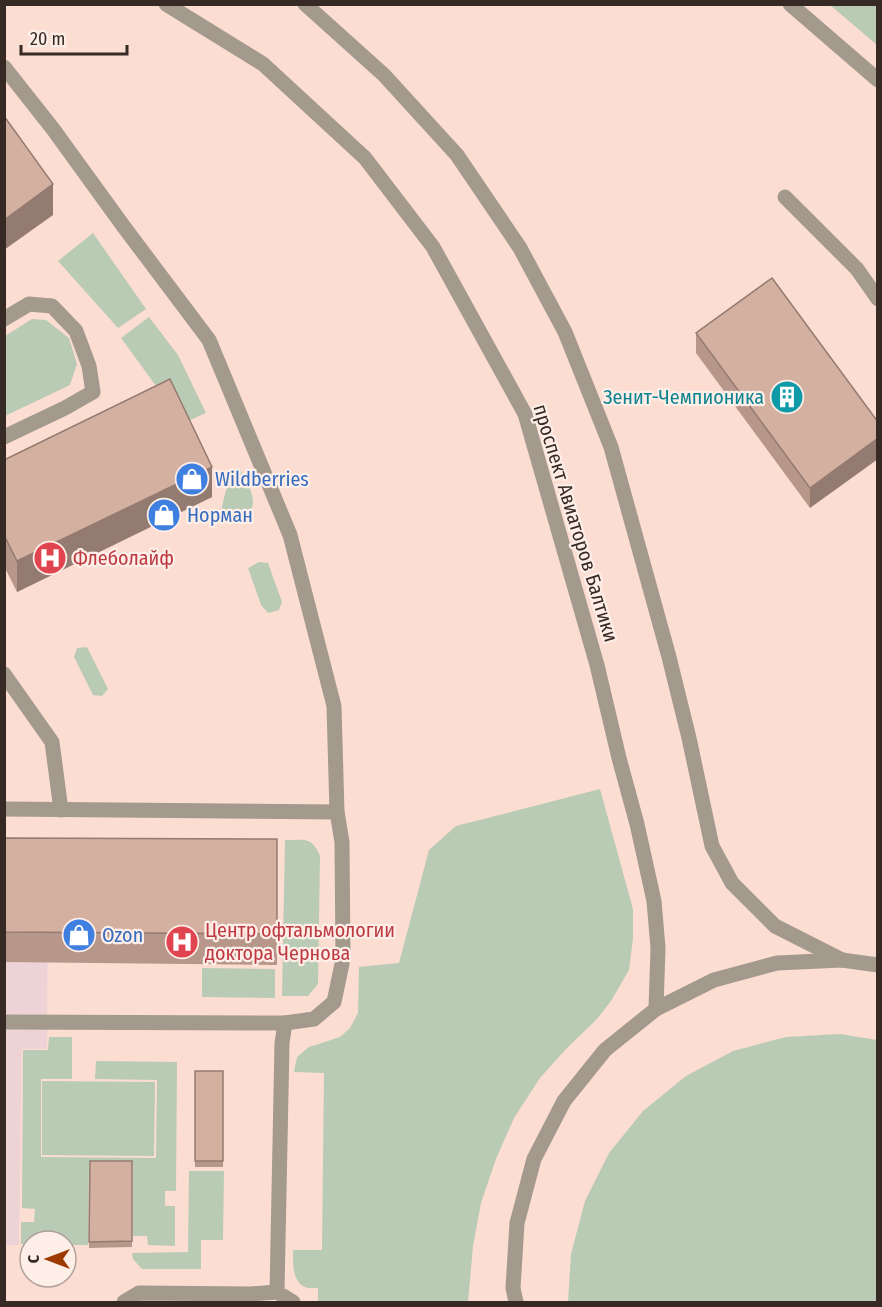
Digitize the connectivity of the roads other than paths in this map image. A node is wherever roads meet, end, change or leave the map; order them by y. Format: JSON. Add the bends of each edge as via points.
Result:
{"nodes":[{"id":1,"x":166,"y":4,"type":"edge"},
{"id":2,"x":305,"y":4,"type":"edge"},
{"id":3,"x":790,"y":4,"type":"edge"},
{"id":4,"x":4,"y":68,"type":"edge"},
{"id":5,"x":878,"y":80,"type":"edge"},
{"id":6,"x":785,"y":197,"type":"dead end"},
{"id":7,"x":878,"y":298,"type":"edge"},
{"id":8,"x":4,"y":320,"type":"edge"},
{"id":9,"x":4,"y":437,"type":"edge"},
{"id":10,"x":4,"y":674,"type":"edge"},
{"id":11,"x":4,"y":809,"type":"edge"},
{"id":12,"x":61,"y":810,"type":"junction"},
{"id":13,"x":337,"y":812,"type":"junction"},
{"id":14,"x":842,"y":960,"type":"junction"},
{"id":15,"x":878,"y":965,"type":"edge"},
{"id":16,"x":656,"y":1009,"type":"junction"},
{"id":17,"x":4,"y":1022,"type":"edge"},
{"id":18,"x":285,"y":1023,"type":"junction"},
{"id":19,"x":276,"y":1292,"type":"junction"},
{"id":20,"x":124,"y":1302,"type":"edge"},
{"id":21,"x":293,"y":1302,"type":"edge"},
{"id":22,"x":516,"y":1302,"type":"edge"}],
"edges":[{"from":1,"to":16,"type":"street","name":"проспект Авиаторов Балтики","via":[[263,64],[365,158],[433,247],[525,414],[597,665],[654,901],[658,948]]},
{"from":2,"to":14,"type":"street","via":[[384,75],[457,155],[520,248],[565,332],[611,447],[669,657],[712,846],[732,883],[774,926]]},
{"from":3,"to":5,"type":"street"},
{"from":4,"to":13,"type":"street","via":[[209,340],[290,535],[334,706]]},
{"from":6,"to":7,"type":"street","via":[[857,269]]},
{"from":8,"to":9,"type":"street","via":[[29,304],[52,306],[75,331],[89,366],[93,392]]},
{"from":10,"to":12,"type":"street","via":[[52,742]]},
{"from":11,"to":12,"type":"street"},
{"from":12,"to":13,"type":"street"},
{"from":13,"to":18,"type":"street","via":[[342,842],[343,960],[334,1002],[314,1019]]},
{"from":14,"to":15,"type":"street"},
{"from":14,"to":16,"type":"street","via":[[777,963],[714,980]]},
{"from":16,"to":22,"type":"street","via":[[605,1050],[564,1101],[534,1159],[517,1222],[513,1288]]},
{"from":17,"to":18,"type":"street"},
{"from":18,"to":19,"type":"street"},
{"from":19,"to":20,"type":"street","via":[[139,1293]]},
{"from":19,"to":21,"type":"street"}]}
